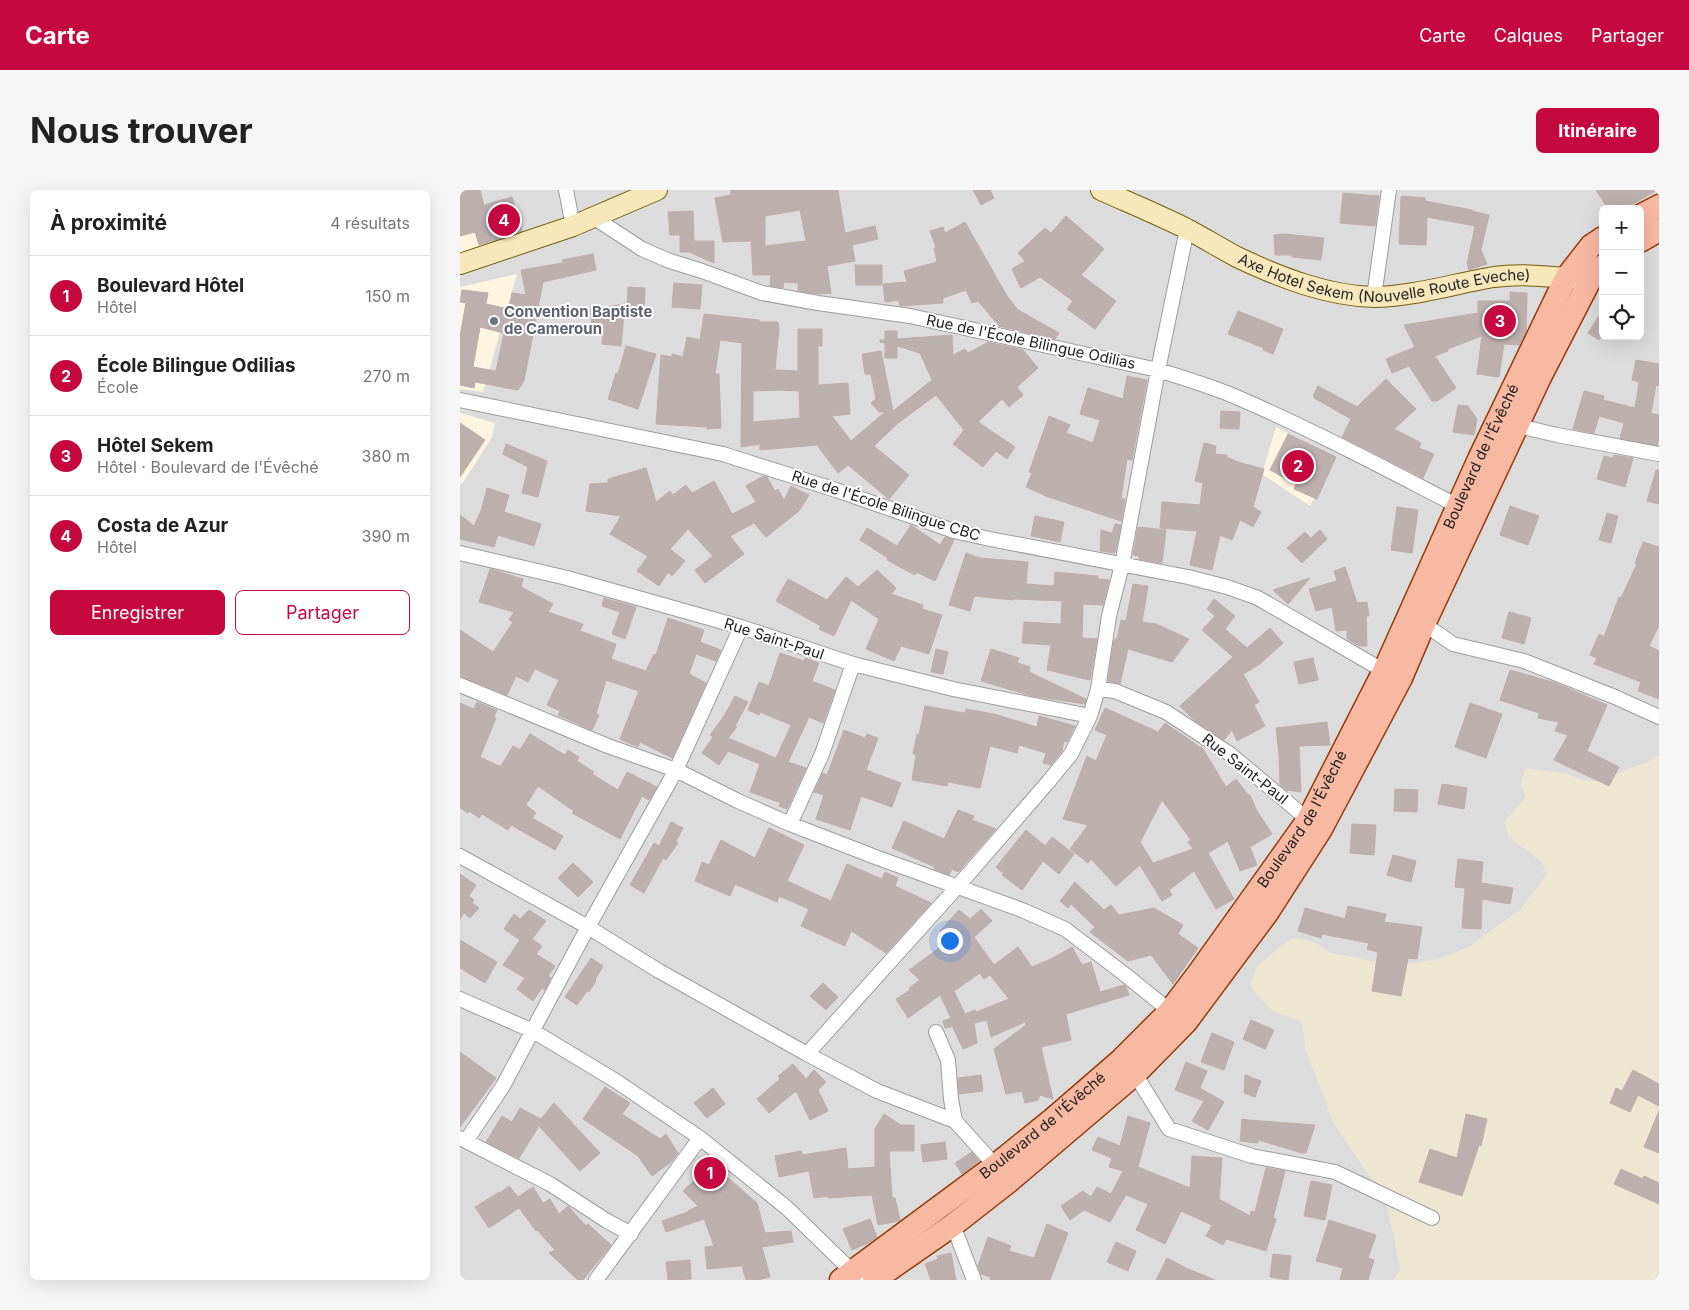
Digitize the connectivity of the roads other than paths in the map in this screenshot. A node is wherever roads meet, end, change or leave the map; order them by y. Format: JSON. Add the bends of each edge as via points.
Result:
{"nodes":[{"id":1,"x":566,"y":190,"type":"edge"},
{"id":2,"x":658,"y":190,"type":"edge"},
{"id":3,"x":1101,"y":190,"type":"edge"},
{"id":4,"x":1389,"y":190,"type":"edge"},
{"id":5,"x":1659,"y":206,"type":"edge"},
{"id":6,"x":1644,"y":214,"type":"edge"},
{"id":7,"x":593,"y":218,"type":"junction"},
{"id":8,"x":573,"y":226,"type":"junction"},
{"id":9,"x":1187,"y":229,"type":"junction"},
{"id":10,"x":1659,"y":230,"type":"edge"},
{"id":11,"x":1644,"y":239,"type":"edge"},
{"id":12,"x":1599,"y":241,"type":"edge"},
{"id":13,"x":460,"y":264,"type":"edge"},
{"id":14,"x":1597,"y":273,"type":"edge"},
{"id":15,"x":1566,"y":278,"type":"junction"},
{"id":16,"x":1374,"y":297,"type":"junction"},
{"id":17,"x":1158,"y":370,"type":"junction"},
{"id":18,"x":460,"y":400,"type":"edge"},
{"id":19,"x":1518,"y":426,"type":"junction"},
{"id":20,"x":1659,"y":454,"type":"edge"},
{"id":21,"x":1458,"y":506,"type":"junction"},
{"id":22,"x":460,"y":553,"type":"edge"},
{"id":23,"x":1122,"y":565,"type":"junction"},
{"id":24,"x":1424,"y":624,"type":"junction"},
{"id":25,"x":741,"y":627,"type":"junction"},
{"id":26,"x":853,"y":664,"type":"junction"},
{"id":27,"x":1384,"y":671,"type":"junction"},
{"id":28,"x":460,"y":685,"type":"edge"},
{"id":29,"x":1098,"y":689,"type":"junction"},
{"id":30,"x":1090,"y":716,"type":"junction"},
{"id":31,"x":1659,"y":717,"type":"edge"},
{"id":32,"x":676,"y":770,"type":"junction"},
{"id":33,"x":790,"y":824,"type":"junction"},
{"id":34,"x":1314,"y":824,"type":"junction"},
{"id":35,"x":460,"y":856,"type":"edge"},
{"id":36,"x":958,"y":886,"type":"junction"},
{"id":37,"x":588,"y":927,"type":"junction"},
{"id":38,"x":460,"y":999,"type":"edge"},
{"id":39,"x":1178,"y":1017,"type":"junction"},
{"id":40,"x":533,"y":1031,"type":"junction"},
{"id":41,"x":936,"y":1032,"type":"dead end"},
{"id":42,"x":807,"y":1054,"type":"junction"},
{"id":43,"x":1135,"y":1074,"type":"junction"},
{"id":44,"x":955,"y":1121,"type":"junction"},
{"id":45,"x":700,"y":1138,"type":"junction"},
{"id":46,"x":463,"y":1139,"type":"edge"},
{"id":47,"x":1002,"y":1174,"type":"junction"},
{"id":48,"x":1432,"y":1218,"type":"dead end"},
{"id":49,"x":953,"y":1225,"type":"junction"},
{"id":50,"x":631,"y":1234,"type":"junction"},
{"id":51,"x":852,"y":1277,"type":"edge"},
{"id":52,"x":596,"y":1280,"type":"edge"},
{"id":53,"x":874,"y":1280,"type":"edge"},
{"id":54,"x":974,"y":1280,"type":"edge"}],
"edges":[{"from":1,"to":8,"type":"street"},
{"from":2,"to":7,"type":"street"},
{"from":3,"to":9,"type":"street","name":"Axe Hotel Sekem (Nouvelle Route Eveche)"},
{"from":4,"to":16,"type":"street"},
{"from":5,"to":6,"type":"main road"},
{"from":7,"to":8,"type":"street"},
{"from":7,"to":17,"type":"street","name":"Rue de l'École Bilingue Odilias","via":[[650,253],[762,293],[910,316]]},
{"from":8,"to":13,"type":"street"},
{"from":9,"to":16,"type":"street","name":"Axe Hotel Sekem (Nouvelle Route Eveche)","via":[[1236,256],[1304,284]]},
{"from":9,"to":17,"type":"street"},
{"from":10,"to":11,"type":"main road"},
{"from":12,"to":15,"type":"main road","name":"Boulevard de l'Évêché"},
{"from":14,"to":15,"type":"street","name":"Axe Hotel Sekem (Nouvelle Route Eveche)"},
{"from":14,"to":19,"type":"main road","name":"Boulevard de l'Évêché","via":[[1540,377]]},
{"from":15,"to":16,"type":"street","name":"Axe Hotel Sekem (Nouvelle Route Eveche)","via":[[1496,277]]},
{"from":15,"to":21,"type":"main road","name":"Boulevard de l'Évêché"},
{"from":17,"to":21,"type":"street","name":"Rue de l'École Bilingue Odilias","via":[[1234,396]]},
{"from":17,"to":23,"type":"street"},
{"from":18,"to":23,"type":"street","name":"Rue de l'École Bilingue CBC","via":[[723,454],[954,531]]},
{"from":19,"to":20,"type":"street"},
{"from":19,"to":24,"type":"main road","name":"Boulevard de l'Évêché"},
{"from":21,"to":27,"type":"main road","name":"Boulevard de l'Évêché"},
{"from":22,"to":25,"type":"street","name":"Rue Saint-Paul","via":[[567,578]]},
{"from":23,"to":27,"type":"street","name":"Rue de l'École Bilingue CBC","via":[[1226,586],[1258,598]]},
{"from":23,"to":29,"type":"street","via":[[1109,616]]},
{"from":24,"to":31,"type":"street","via":[[1452,644],[1524,661],[1615,696]]},
{"from":24,"to":34,"type":"main road","name":"Boulevard de l'Évêché","via":[[1401,678]]},
{"from":25,"to":26,"type":"street","name":"Rue Saint-Paul"},
{"from":25,"to":32,"type":"street"},
{"from":26,"to":30,"type":"street","name":"Rue Saint-Paul","via":[[954,689]]},
{"from":26,"to":33,"type":"street","via":[[822,754]]},
{"from":27,"to":34,"type":"main road","name":"Boulevard de l'Évêché"},
{"from":28,"to":32,"type":"street","via":[[608,746]]},
{"from":29,"to":30,"type":"street"},
{"from":29,"to":34,"type":"street","name":"Rue Saint-Paul","via":[[1115,691],[1166,712],[1230,754]]},
{"from":30,"to":36,"type":"street","via":[[1071,754]]},
{"from":32,"to":33,"type":"street"},
{"from":32,"to":37,"type":"street"},
{"from":33,"to":36,"type":"street"},
{"from":34,"to":39,"type":"main road","name":"Boulevard de l'Évêché","via":[[1267,913]]},
{"from":35,"to":37,"type":"street"},
{"from":36,"to":39,"type":"street","via":[[1065,930]]},
{"from":36,"to":42,"type":"street"},
{"from":37,"to":40,"type":"street"},
{"from":37,"to":42,"type":"street"},
{"from":38,"to":40,"type":"street"},
{"from":39,"to":43,"type":"main road","name":"Boulevard de l'Évêché"},
{"from":39,"to":47,"type":"main road","name":"Boulevard de l'Évêché","via":[[1120,1061]]},
{"from":40,"to":45,"type":"street","via":[[616,1081]]},
{"from":40,"to":46,"type":"street","via":[[503,1086]]},
{"from":41,"to":44,"type":"street","via":[[948,1060]]},
{"from":42,"to":44,"type":"street","via":[[877,1091]]},
{"from":43,"to":47,"type":"main road","name":"Boulevard de l'Évêché"},
{"from":43,"to":48,"type":"street","via":[[1169,1129],[1252,1156],[1335,1172]]},
{"from":44,"to":47,"type":"street"},
{"from":45,"to":50,"type":"street"},
{"from":45,"to":51,"type":"street","via":[[787,1208]]},
{"from":46,"to":50,"type":"street","via":[[550,1184]]},
{"from":47,"to":49,"type":"main road","name":"Boulevard de l'Évêché"},
{"from":47,"to":51,"type":"main road","name":"Boulevard de l'Évêché"},
{"from":49,"to":53,"type":"main road","name":"Boulevard de l'Évêché"},
{"from":49,"to":54,"type":"street"},
{"from":50,"to":52,"type":"street"}]}
